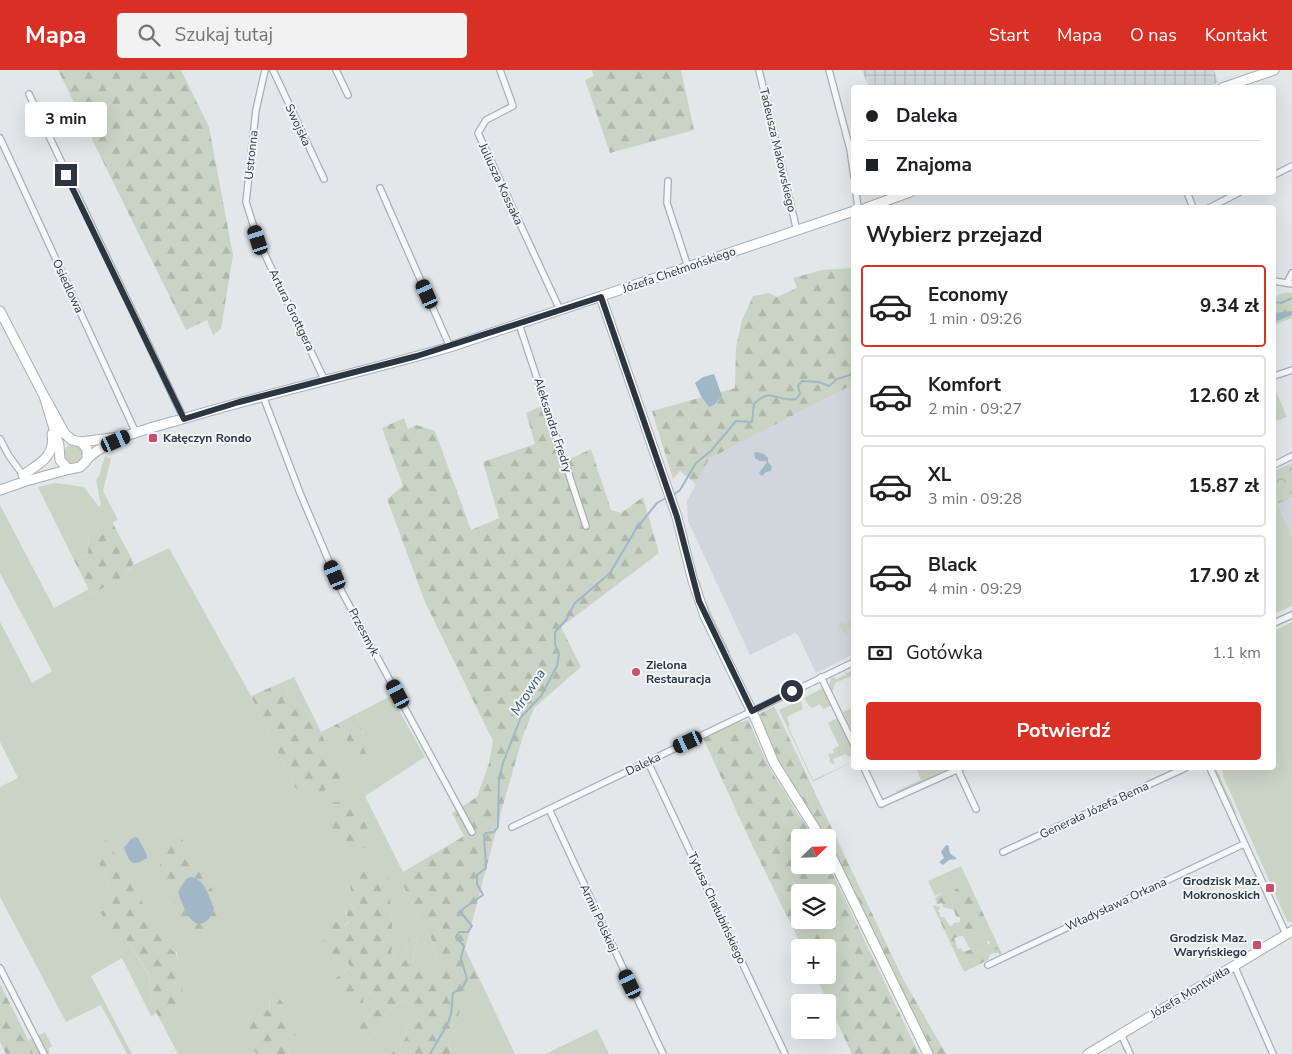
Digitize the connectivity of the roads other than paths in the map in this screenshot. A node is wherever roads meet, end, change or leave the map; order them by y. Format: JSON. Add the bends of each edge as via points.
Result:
{"nodes":[{"id":1,"x":265,"y":70,"type":"edge"},
{"id":2,"x":273,"y":70,"type":"edge"},
{"id":3,"x":336,"y":70,"type":"edge"},
{"id":4,"x":500,"y":70,"type":"edge"},
{"id":5,"x":760,"y":70,"type":"edge"},
{"id":6,"x":829,"y":70,"type":"edge"},
{"id":7,"x":1274,"y":70,"type":"edge"},
{"id":8,"x":1231,"y":85,"type":"edge"},
{"id":9,"x":29,"y":94,"type":"dead end"},
{"id":10,"x":348,"y":95,"type":"dead end"},
{"id":11,"x":0,"y":138,"type":"edge"},
{"id":12,"x":851,"y":157,"type":"edge"},
{"id":13,"x":1292,"y":166,"type":"edge"},
{"id":14,"x":1276,"y":174,"type":"edge"},
{"id":15,"x":324,"y":179,"type":"dead end"},
{"id":16,"x":668,"y":181,"type":"dead end"},
{"id":17,"x":380,"y":188,"type":"dead end"},
{"id":18,"x":902,"y":195,"type":"edge"},
{"id":19,"x":1234,"y":195,"type":"edge"},
{"id":20,"x":874,"y":205,"type":"edge"},
{"id":21,"x":1216,"y":205,"type":"edge"},
{"id":22,"x":851,"y":212,"type":"edge"},
{"id":23,"x":797,"y":230,"type":"junction"},
{"id":24,"x":258,"y":240,"type":"joint"},
{"id":25,"x":688,"y":267,"type":"junction"},
{"id":26,"x":1292,"y":273,"type":"edge"},
{"id":27,"x":1276,"y":281,"type":"edge"},
{"id":28,"x":1290,"y":283,"type":"edge"},
{"id":29,"x":601,"y":297,"type":"junction"},
{"id":30,"x":560,"y":310,"type":"junction"},
{"id":31,"x":0,"y":311,"type":"edge"},
{"id":32,"x":519,"y":324,"type":"junction"},
{"id":33,"x":450,"y":346,"type":"junction"},
{"id":34,"x":1292,"y":370,"type":"edge"},
{"id":35,"x":1276,"y":375,"type":"edge"},
{"id":36,"x":325,"y":381,"type":"junction"},
{"id":37,"x":44,"y":396,"type":"junction"},
{"id":38,"x":263,"y":396,"type":"junction"},
{"id":39,"x":49,"y":416,"type":"junction"},
{"id":40,"x":184,"y":419,"type":"junction"},
{"id":41,"x":132,"y":434,"type":"junction"},
{"id":42,"x":0,"y":440,"type":"edge"},
{"id":43,"x":77,"y":441,"type":"junction"},
{"id":44,"x":60,"y":452,"type":"junction"},
{"id":45,"x":1292,"y":456,"type":"edge"},
{"id":46,"x":88,"y":458,"type":"junction"},
{"id":47,"x":1276,"y":464,"type":"edge"},
{"id":48,"x":70,"y":469,"type":"junction"},
{"id":49,"x":23,"y":475,"type":"junction"},
{"id":50,"x":0,"y":489,"type":"edge"},
{"id":51,"x":586,"y":526,"type":"dead end"},
{"id":52,"x":1292,"y":615,"type":"edge"},
{"id":53,"x":1276,"y":622,"type":"edge"},
{"id":54,"x":851,"y":663,"type":"edge"},
{"id":55,"x":821,"y":677,"type":"junction"},
{"id":56,"x":752,"y":711,"type":"junction"},
{"id":57,"x":851,"y":739,"type":"edge"},
{"id":58,"x":648,"y":762,"type":"junction"},
{"id":59,"x":865,"y":770,"type":"edge"},
{"id":60,"x":955,"y":770,"type":"edge"},
{"id":61,"x":960,"y":770,"type":"edge"},
{"id":62,"x":1181,"y":770,"type":"edge"},
{"id":63,"x":1211,"y":770,"type":"edge"},
{"id":64,"x":549,"y":809,"type":"junction"},
{"id":65,"x":976,"y":809,"type":"dead end"},
{"id":66,"x":512,"y":826,"type":"dead end"},
{"id":67,"x":815,"y":829,"type":"edge"},
{"id":68,"x":472,"y":832,"type":"dead end"},
{"id":69,"x":1244,"y":844,"type":"junction"},
{"id":70,"x":1003,"y":852,"type":"dead end"},
{"id":71,"x":836,"y":864,"type":"edge"},
{"id":72,"x":1289,"y":932,"type":"edge"},
{"id":73,"x":988,"y":965,"type":"dead end"},
{"id":74,"x":1234,"y":965,"type":"junction"},
{"id":75,"x":0,"y":968,"type":"edge"},
{"id":76,"x":1121,"y":1034,"type":"junction"},
{"id":77,"x":44,"y":1054,"type":"edge"},
{"id":78,"x":663,"y":1054,"type":"edge"},
{"id":79,"x":785,"y":1054,"type":"edge"},
{"id":80,"x":928,"y":1054,"type":"edge"},
{"id":81,"x":1088,"y":1054,"type":"edge"},
{"id":82,"x":1130,"y":1054,"type":"edge"},
{"id":83,"x":1274,"y":1054,"type":"edge"}],
"edges":[{"from":1,"to":24,"type":"street","name":"Ustronna","via":[[256,110],[246,202]]},
{"from":2,"to":15,"type":"street","name":"Swojska"},
{"from":3,"to":10,"type":"street"},
{"from":4,"to":30,"type":"street","name":"Juliusza Kossaka","via":[[513,106],[486,120],[478,133]]},
{"from":5,"to":23,"type":"street","name":"Tadeusza Makowskiego"},
{"from":6,"to":12,"type":"street"},
{"from":7,"to":8,"type":"street"},
{"from":9,"to":40,"type":"street"},
{"from":11,"to":41,"type":"street","name":"Osiedlowa"},
{"from":13,"to":14,"type":"street"},
{"from":16,"to":25,"type":"street","via":[[667,203]]},
{"from":17,"to":33,"type":"street"},
{"from":18,"to":20,"type":"street"},
{"from":19,"to":21,"type":"street"},
{"from":22,"to":23,"type":"street","name":"Józefa Chełmońskiego"},
{"from":23,"to":25,"type":"street","name":"Józefa Chełmońskiego"},
{"from":24,"to":36,"type":"street","name":"Artura Grottgera"},
{"from":25,"to":29,"type":"street","name":"Józefa Chełmońskiego"},
{"from":26,"to":28,"type":"street"},
{"from":27,"to":28,"type":"street"},
{"from":29,"to":30,"type":"street","name":"Józefa Chełmońskiego"},
{"from":29,"to":56,"type":"street","via":[[673,505],[699,601]]},
{"from":30,"to":32,"type":"street","name":"Józefa Chełmońskiego"},
{"from":31,"to":37,"type":"street"},
{"from":32,"to":33,"type":"street","name":"Józefa Chełmońskiego"},
{"from":32,"to":51,"type":"street","name":"Aleksandra Fredry"},
{"from":33,"to":36,"type":"street","name":"Józefa Chełmońskiego"},
{"from":34,"to":35,"type":"street"},
{"from":36,"to":38,"type":"street","name":"Józefa Chełmońskiego"},
{"from":37,"to":39,"type":"street"},
{"from":37,"to":43,"type":"street","via":[[65,434]]},
{"from":38,"to":40,"type":"street","name":"Józefa Chełmońskiego"},
{"from":38,"to":68,"type":"street","name":"Przesmyk","via":[[342,592]]},
{"from":39,"to":44,"type":"street"},
{"from":39,"to":49,"type":"street","via":[[53,438],[51,453]]},
{"from":40,"to":41,"type":"street","name":"Józefa Chełmońskiego"},
{"from":41,"to":43,"type":"street","name":"Józefa Chełmońskiego"},
{"from":41,"to":46,"type":"street","name":"Józefa Chełmońskiego"},
{"from":42,"to":49,"type":"street"},
{"from":43,"to":44,"type":"street","via":[[67,442]]},
{"from":43,"to":46,"type":"street","via":[[87,449]]},
{"from":44,"to":48,"type":"street","via":[[62,464]]},
{"from":44,"to":49,"type":"street","via":[[53,460]]},
{"from":45,"to":47,"type":"street"},
{"from":46,"to":48,"type":"street","via":[[80,467]]},
{"from":48,"to":50,"type":"street"},
{"from":49,"to":50,"type":"street"},
{"from":52,"to":53,"type":"street"},
{"from":54,"to":55,"type":"street","name":"Daleka"},
{"from":55,"to":56,"type":"street","name":"Daleka"},
{"from":55,"to":57,"type":"street"},
{"from":56,"to":58,"type":"street","name":"Daleka"},
{"from":56,"to":67,"type":"street","via":[[774,763]]},
{"from":58,"to":64,"type":"street","name":"Daleka"},
{"from":58,"to":79,"type":"street","name":"Tytusa Chałubińskiego"},
{"from":59,"to":60,"type":"street","via":[[881,804]]},
{"from":61,"to":65,"type":"street"},
{"from":62,"to":70,"type":"street","name":"Generała Józefa Bema"},
{"from":63,"to":69,"type":"street"},
{"from":64,"to":66,"type":"street","name":"Daleka"},
{"from":64,"to":78,"type":"street","name":"Armii Polskiej"},
{"from":69,"to":72,"type":"street"},
{"from":69,"to":73,"type":"street","name":"Władysława Orkana"},
{"from":71,"to":80,"type":"street"},
{"from":72,"to":74,"type":"street","name":"Józefa Montwiłła"},
{"from":74,"to":76,"type":"street","name":"Józefa Montwiłła"},
{"from":74,"to":83,"type":"street"},
{"from":75,"to":77,"type":"street"},
{"from":76,"to":81,"type":"street","name":"Józefa Montwiłła"},
{"from":76,"to":82,"type":"street"}]}
